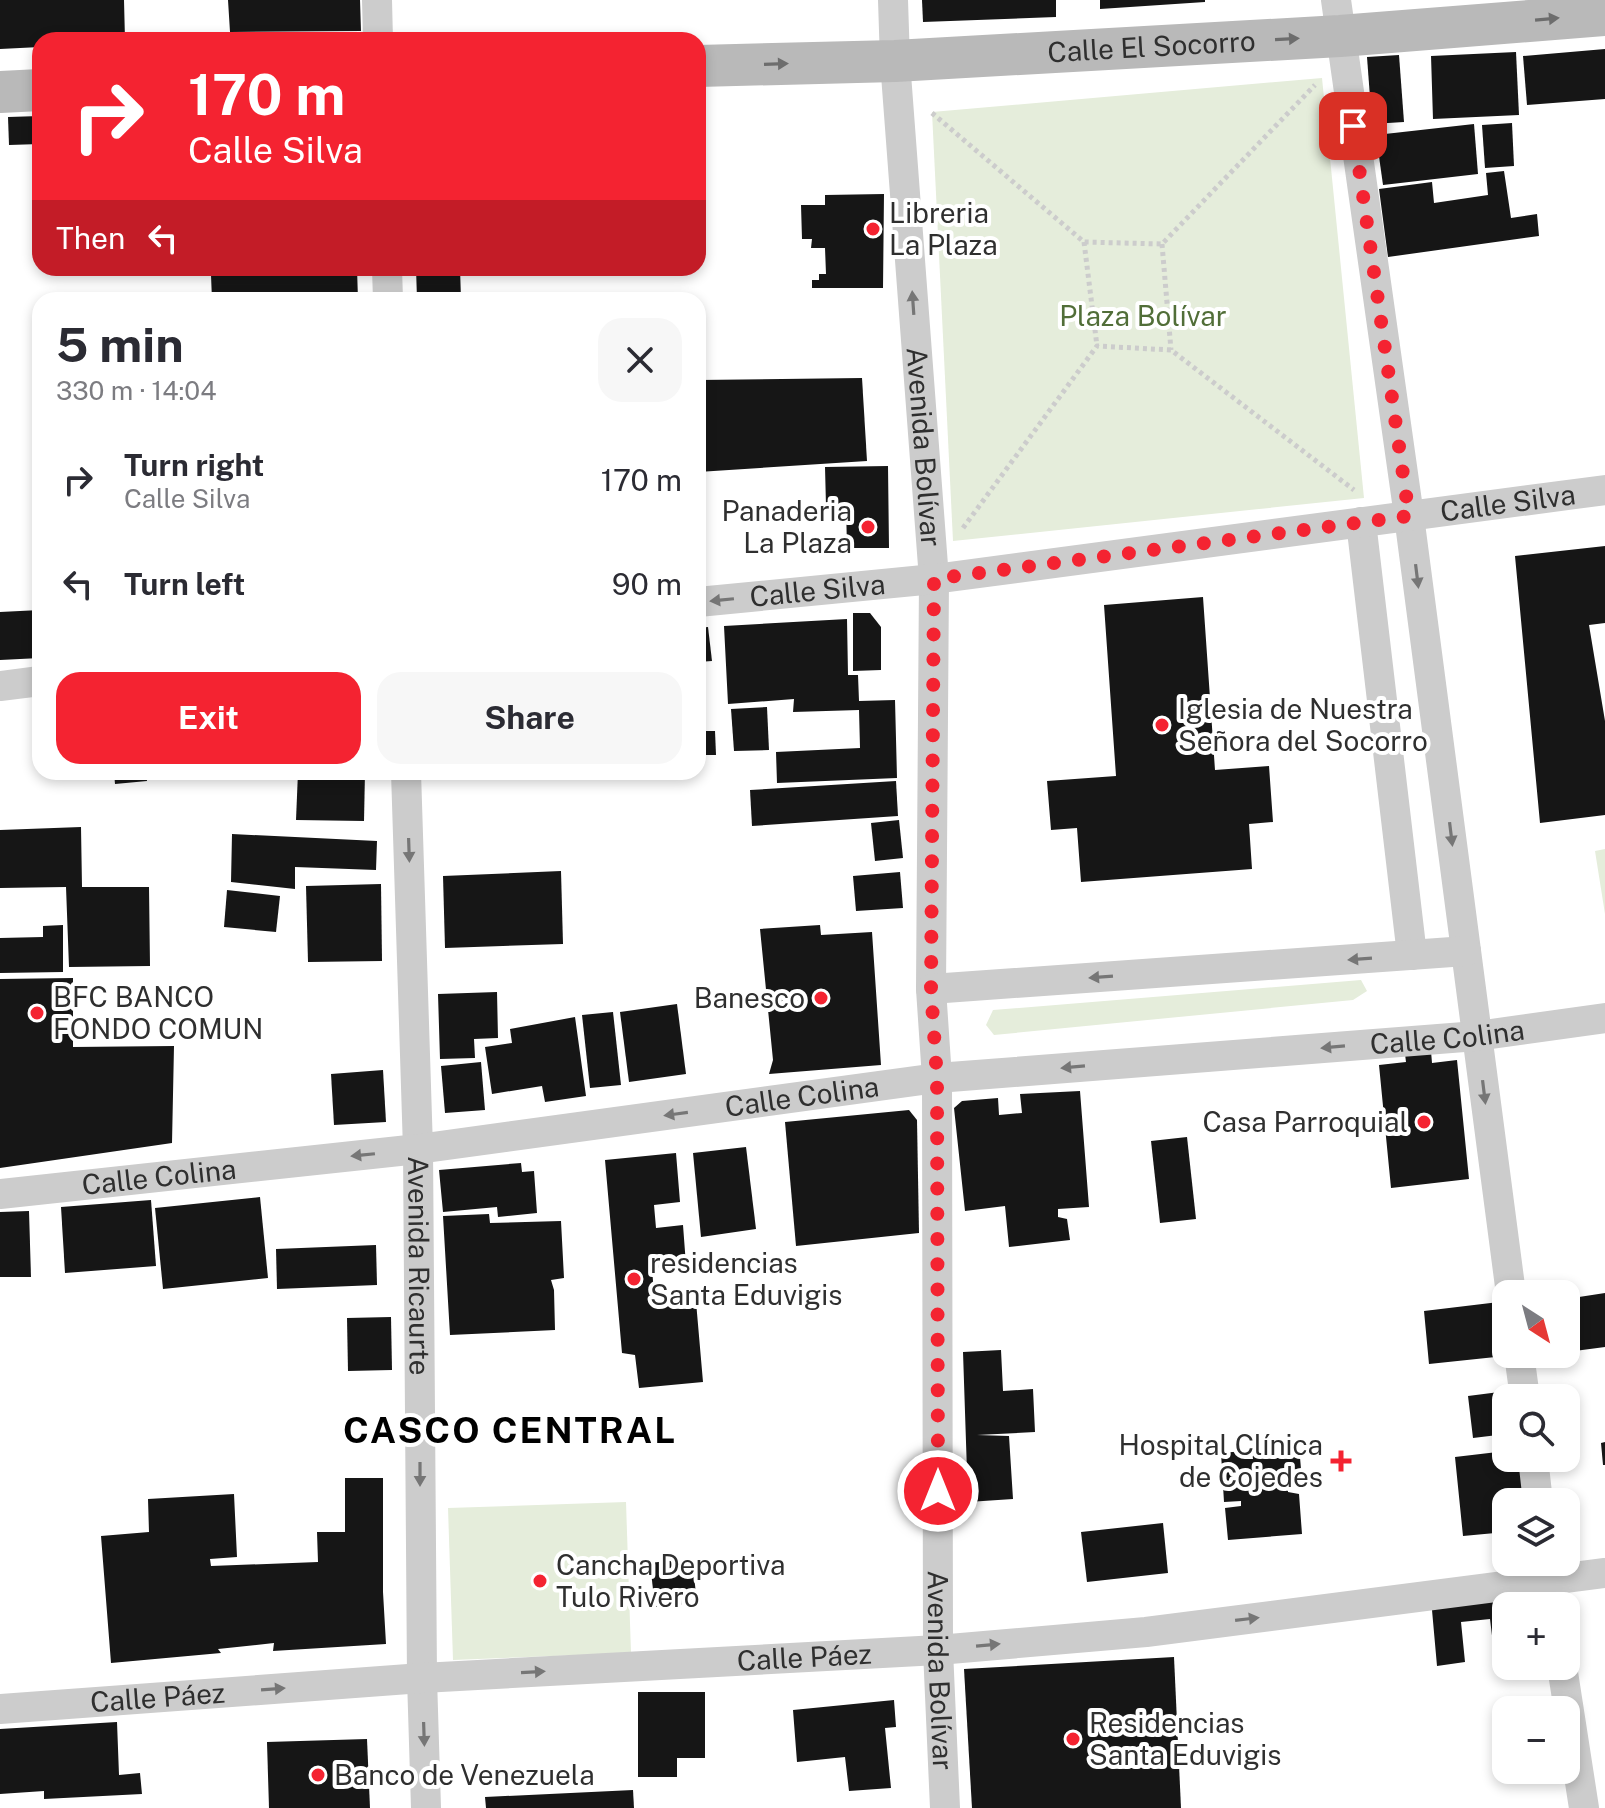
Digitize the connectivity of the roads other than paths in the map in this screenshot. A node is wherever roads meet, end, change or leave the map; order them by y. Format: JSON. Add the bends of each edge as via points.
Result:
{"nodes":[{"id":1,"x":377,"y":0,"type":"edge"},
{"id":2,"x":893,"y":0,"type":"edge"},
{"id":3,"x":1605,"y":15,"type":"edge"},
{"id":4,"x":1338,"y":18,"type":"edge"},
{"id":5,"x":378,"y":32,"type":"edge"},
{"id":6,"x":895,"y":61,"type":"junction"},
{"id":7,"x":706,"y":66,"type":"edge"},
{"id":8,"x":32,"y":90,"type":"edge"},
{"id":9,"x":0,"y":92,"type":"edge"},
{"id":10,"x":1605,"y":490,"type":"edge"},
{"id":11,"x":1363,"y":510,"type":"junction"},
{"id":12,"x":1409,"y":516,"type":"junction"},
{"id":13,"x":934,"y":579,"type":"junction"},
{"id":14,"x":706,"y":601,"type":"edge"},
{"id":15,"x":32,"y":682,"type":"edge"},
{"id":16,"x":0,"y":686,"type":"edge"},
{"id":17,"x":406,"y":780,"type":"edge"},
{"id":18,"x":1466,"y":951,"type":"junction"},
{"id":19,"x":1412,"y":955,"type":"junction"},
{"id":20,"x":931,"y":989,"type":"junction"},
{"id":21,"x":1605,"y":1018,"type":"edge"},
{"id":22,"x":1477,"y":1036,"type":"junction"},
{"id":23,"x":937,"y":1078,"type":"junction"},
{"id":24,"x":418,"y":1149,"type":"junction"},
{"id":25,"x":0,"y":1194,"type":"edge"},
{"id":26,"x":1509,"y":1280,"type":"edge"},
{"id":27,"x":1605,"y":1573,"type":"edge"},
{"id":28,"x":1549,"y":1583,"type":"edge"},
{"id":29,"x":938,"y":1650,"type":"junction"},
{"id":30,"x":422,"y":1678,"type":"junction"},
{"id":31,"x":1564,"y":1680,"type":"edge"},
{"id":32,"x":0,"y":1709,"type":"edge"},
{"id":33,"x":426,"y":1808,"type":"edge"},
{"id":34,"x":945,"y":1808,"type":"edge"},
{"id":35,"x":1584,"y":1808,"type":"edge"}],
"edges":[{"from":1,"to":5,"type":"street"},
{"from":2,"to":6,"type":"street","name":"Avenida Bolívar"},
{"from":4,"to":3,"type":"street","name":"Calle El Socorro","one_way":true},
{"from":6,"to":4,"type":"street","name":"Calle El Socorro","one_way":true},
{"from":4,"to":12,"type":"street"},
{"from":7,"to":6,"type":"street","name":"Calle El Socorro","one_way":true},
{"from":13,"to":6,"type":"street","name":"Avenida Bolívar","one_way":true},
{"from":8,"to":9,"type":"street"},
{"from":10,"to":12,"type":"street","name":"Calle Silva"},
{"from":11,"to":12,"type":"street","name":"Calle Silva"},
{"from":11,"to":13,"type":"street","name":"Calle Silva"},
{"from":11,"to":19,"type":"street"},
{"from":12,"to":18,"type":"street","one_way":true},
{"from":13,"to":14,"type":"street","name":"Calle Silva","one_way":true},
{"from":13,"to":20,"type":"street","name":"Avenida Bolívar"},
{"from":15,"to":16,"type":"street"},
{"from":17,"to":24,"type":"street","name":"Avenida Ricaurte","one_way":true},
{"from":18,"to":19,"type":"street"},
{"from":18,"to":22,"type":"street"},
{"from":19,"to":20,"type":"street","one_way":true},
{"from":20,"to":23,"type":"street","name":"Avenida Bolívar"},
{"from":21,"to":22,"type":"street","name":"Calle Colina"},
{"from":22,"to":23,"type":"street","name":"Calle Colina","one_way":true},
{"from":22,"to":26,"type":"street","one_way":true},
{"from":23,"to":24,"type":"street","name":"Calle Colina","one_way":true},
{"from":23,"to":29,"type":"street","name":"Avenida Bolívar"},
{"from":24,"to":25,"type":"street","name":"Calle Colina","one_way":true},
{"from":24,"to":30,"type":"street","name":"Avenida Ricaurte","one_way":true},
{"from":27,"to":28,"type":"street","name":"Calle Páez"},
{"from":29,"to":28,"type":"street","name":"Calle Páez","one_way":true,"via":[[1146,1632]]},
{"from":30,"to":29,"type":"street","name":"Calle Páez","one_way":true},
{"from":29,"to":34,"type":"street","name":"Avenida Bolívar"},
{"from":32,"to":30,"type":"street","name":"Calle Páez","one_way":true},
{"from":30,"to":33,"type":"street","name":"Avenida Ricaurte","one_way":true},
{"from":31,"to":35,"type":"street"}]}
